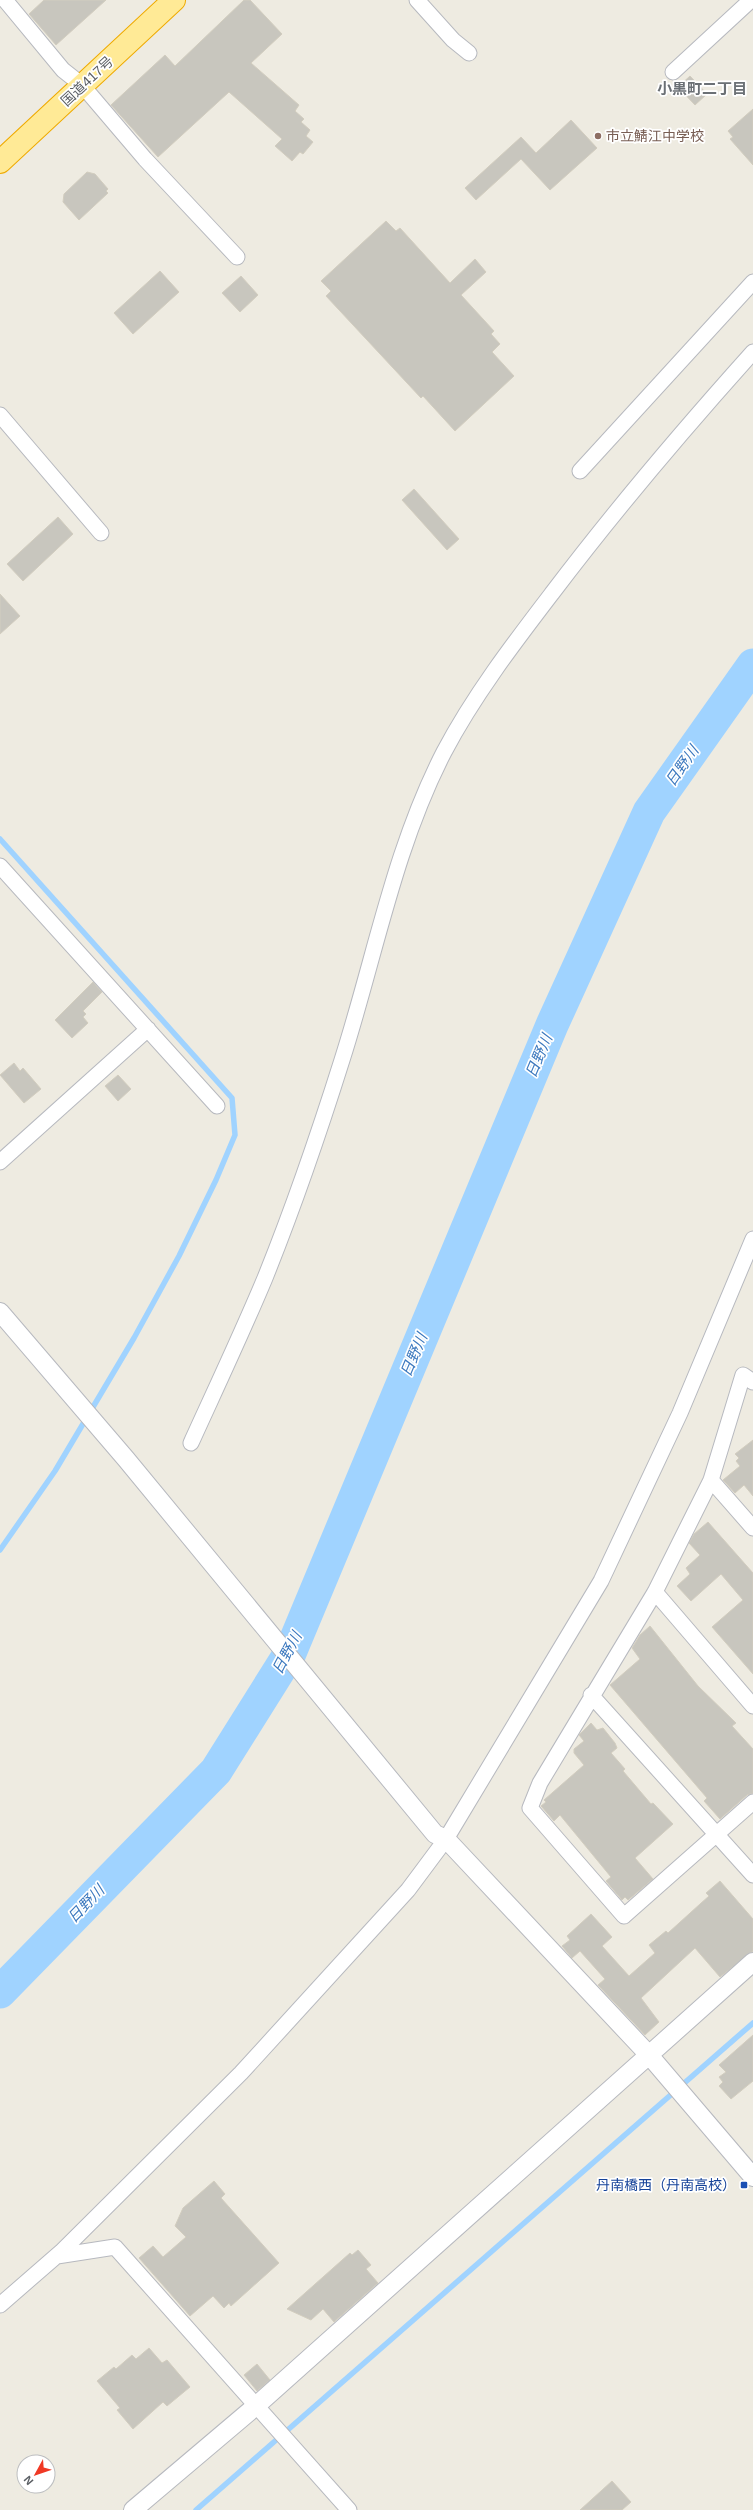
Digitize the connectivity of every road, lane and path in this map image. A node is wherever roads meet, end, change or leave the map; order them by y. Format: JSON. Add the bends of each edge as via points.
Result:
{"nodes":[{"id":1,"x":5,"y":0,"type":"edge"},
{"id":2,"x":174,"y":0,"type":"edge"},
{"id":3,"x":418,"y":0,"type":"edge"},
{"id":4,"x":751,"y":0,"type":"edge"},
{"id":5,"x":469,"y":53,"type":"dead end"},
{"id":6,"x":673,"y":72,"type":"dead end"},
{"id":7,"x":82,"y":85,"type":"junction"},
{"id":8,"x":0,"y":162,"type":"edge"},
{"id":9,"x":237,"y":257,"type":"dead end"},
{"id":10,"x":753,"y":282,"type":"edge"},
{"id":11,"x":753,"y":352,"type":"edge"},
{"id":12,"x":0,"y":415,"type":"edge"},
{"id":13,"x":580,"y":471,"type":"dead end"},
{"id":14,"x":101,"y":533,"type":"dead end"},
{"id":15,"x":0,"y":866,"type":"edge"},
{"id":16,"x":148,"y":1029,"type":"junction"},
{"id":17,"x":217,"y":1106,"type":"dead end"},
{"id":18,"x":0,"y":1162,"type":"edge"},
{"id":19,"x":753,"y":1239,"type":"edge"},
{"id":20,"x":0,"y":1312,"type":"edge"},
{"id":21,"x":753,"y":1382,"type":"edge"},
{"id":22,"x":191,"y":1443,"type":"dead end"},
{"id":23,"x":711,"y":1480,"type":"junction"},
{"id":24,"x":753,"y":1528,"type":"edge"},
{"id":25,"x":655,"y":1592,"type":"junction"},
{"id":26,"x":592,"y":1695,"type":"junction"},
{"id":27,"x":753,"y":1706,"type":"edge"},
{"id":28,"x":753,"y":1802,"type":"edge"},
{"id":29,"x":716,"y":1834,"type":"junction"},
{"id":30,"x":440,"y":1837,"type":"junction"},
{"id":31,"x":753,"y":1875,"type":"edge"},
{"id":32,"x":753,"y":1962,"type":"edge"},
{"id":33,"x":649,"y":2054,"type":"junction"},
{"id":34,"x":753,"y":2177,"type":"edge"},
{"id":35,"x":57,"y":2256,"type":"junction"},
{"id":36,"x":0,"y":2305,"type":"edge"},
{"id":37,"x":257,"y":2405,"type":"junction"},
{"id":38,"x":133,"y":2510,"type":"edge"},
{"id":39,"x":349,"y":2510,"type":"edge"}],
"edges":[{"from":1,"to":7,"type":"street","via":[[64,70]]},
{"from":2,"to":7,"type":"highway","name":"国道417号"},
{"from":3,"to":5,"type":"street","via":[[453,40]]},
{"from":4,"to":6,"type":"street"},
{"from":7,"to":8,"type":"highway","name":"国道417号"},
{"from":7,"to":9,"type":"street","via":[[145,159]]},
{"from":10,"to":13,"type":"street"},
{"from":11,"to":22,"type":"street","via":[[693,418],[611,516],[481,692],[445,750],[420,803],[398,863],[347,1044],[317,1138],[265,1277]]},
{"from":12,"to":14,"type":"street"},
{"from":15,"to":16,"type":"street"},
{"from":16,"to":17,"type":"street"},
{"from":16,"to":18,"type":"street"},
{"from":19,"to":30,"type":"street","via":[[680,1413],[600,1581]]},
{"from":20,"to":30,"type":"street","via":[[126,1459]]},
{"from":21,"to":23,"type":"street","via":[[743,1375]]},
{"from":23,"to":24,"type":"street"},
{"from":23,"to":25,"type":"street"},
{"from":25,"to":26,"type":"street"},
{"from":25,"to":27,"type":"street"},
{"from":26,"to":29,"type":"street"},
{"from":26,"to":29,"type":"street","via":[[540,1783],[530,1808],[624,1916]]},
{"from":28,"to":29,"type":"street"},
{"from":29,"to":31,"type":"street"},
{"from":30,"to":33,"type":"street"},
{"from":30,"to":35,"type":"street","via":[[408,1890],[241,2073]]},
{"from":32,"to":33,"type":"street"},
{"from":33,"to":34,"type":"street"},
{"from":33,"to":37,"type":"street"},
{"from":35,"to":36,"type":"street"},
{"from":35,"to":37,"type":"street","via":[[115,2246]]},
{"from":37,"to":38,"type":"street"},
{"from":37,"to":39,"type":"street"}]}
